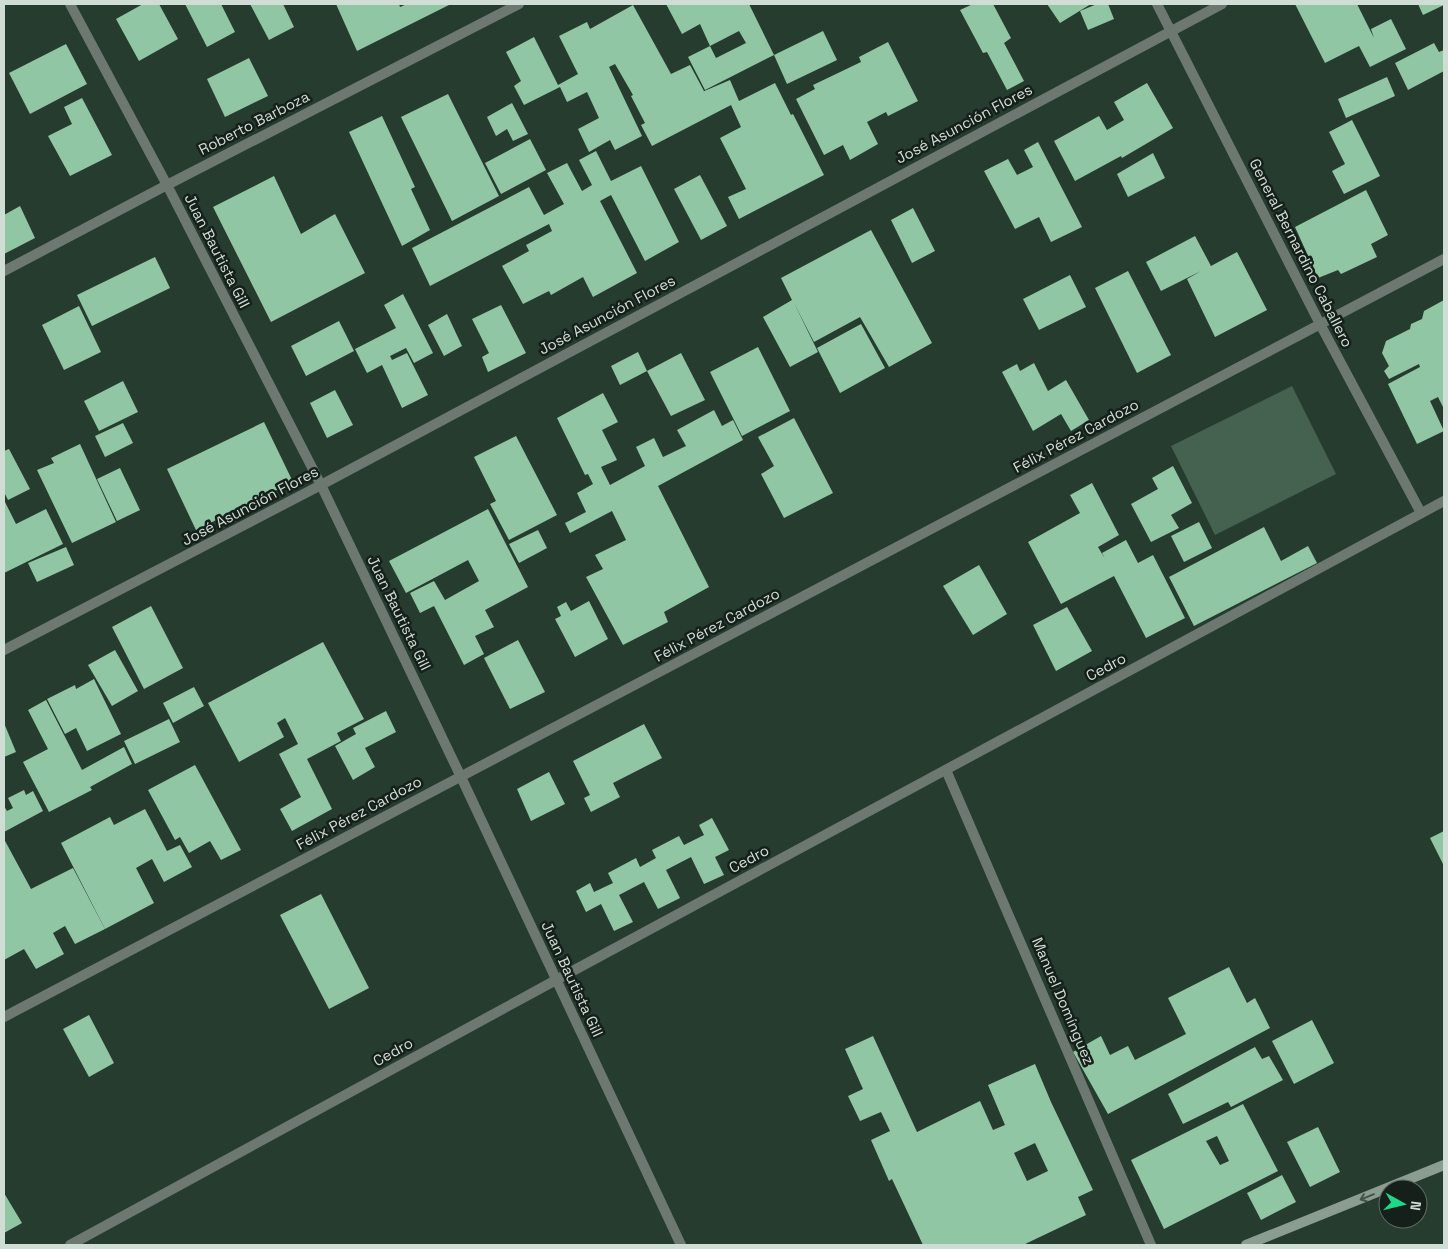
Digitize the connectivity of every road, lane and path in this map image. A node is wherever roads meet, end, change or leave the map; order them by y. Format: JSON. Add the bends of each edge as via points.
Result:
{"nodes":[{"id":1,"x":70,"y":4,"type":"edge"},
{"id":2,"x":519,"y":4,"type":"edge"},
{"id":3,"x":1158,"y":4,"type":"edge"},
{"id":4,"x":1222,"y":4,"type":"edge"},
{"id":5,"x":1172,"y":30,"type":"junction"},
{"id":6,"x":167,"y":185,"type":"junction"},
{"id":7,"x":1444,"y":259,"type":"edge"},
{"id":8,"x":4,"y":271,"type":"edge"},
{"id":9,"x":1320,"y":324,"type":"junction"},
{"id":10,"x":321,"y":485,"type":"junction"},
{"id":11,"x":1444,"y":501,"type":"edge"},
{"id":12,"x":1421,"y":513,"type":"junction"},
{"id":13,"x":4,"y":650,"type":"edge"},
{"id":14,"x":946,"y":770,"type":"junction"},
{"id":15,"x":461,"y":777,"type":"junction"},
{"id":16,"x":556,"y":980,"type":"junction"},
{"id":17,"x":4,"y":1016,"type":"edge"},
{"id":18,"x":1444,"y":1165,"type":"edge"},
{"id":19,"x":70,"y":1245,"type":"edge"},
{"id":20,"x":681,"y":1245,"type":"edge"},
{"id":21,"x":1151,"y":1245,"type":"edge"},
{"id":22,"x":1246,"y":1245,"type":"edge"}],
"edges":[{"from":1,"to":6,"type":"street","name":"Juan Bautista Gill"},
{"from":2,"to":6,"type":"street","name":"Roberto Barboza"},
{"from":3,"to":5,"type":"street","name":"General Bernardino Caballero"},
{"from":4,"to":5,"type":"street","name":"José Asunción Flores"},
{"from":5,"to":9,"type":"street","name":"General Bernardino Caballero"},
{"from":5,"to":10,"type":"street","name":"José Asunción Flores"},
{"from":6,"to":8,"type":"street","name":"Roberto Barboza"},
{"from":6,"to":10,"type":"street","name":"Juan Bautista Gill"},
{"from":7,"to":9,"type":"street","name":"Félix Pérez Cardozo"},
{"from":9,"to":12,"type":"street","name":"General Bernardino Caballero"},
{"from":9,"to":15,"type":"street","name":"Félix Pérez Cardozo"},
{"from":10,"to":13,"type":"street","name":"José Asunción Flores"},
{"from":10,"to":15,"type":"street","name":"Juan Bautista Gill"},
{"from":11,"to":12,"type":"street","name":"Cedro"},
{"from":12,"to":14,"type":"street","name":"Cedro"},
{"from":14,"to":16,"type":"street","name":"Cedro"},
{"from":14,"to":21,"type":"street","name":"Manuel Domínguez"},
{"from":15,"to":16,"type":"street","name":"Juan Bautista Gill"},
{"from":15,"to":17,"type":"street","name":"Félix Pérez Cardozo"},
{"from":16,"to":19,"type":"street","name":"Cedro"},
{"from":16,"to":20,"type":"street","name":"Juan Bautista Gill"},
{"from":18,"to":22,"type":"main road","one_way":true}]}
